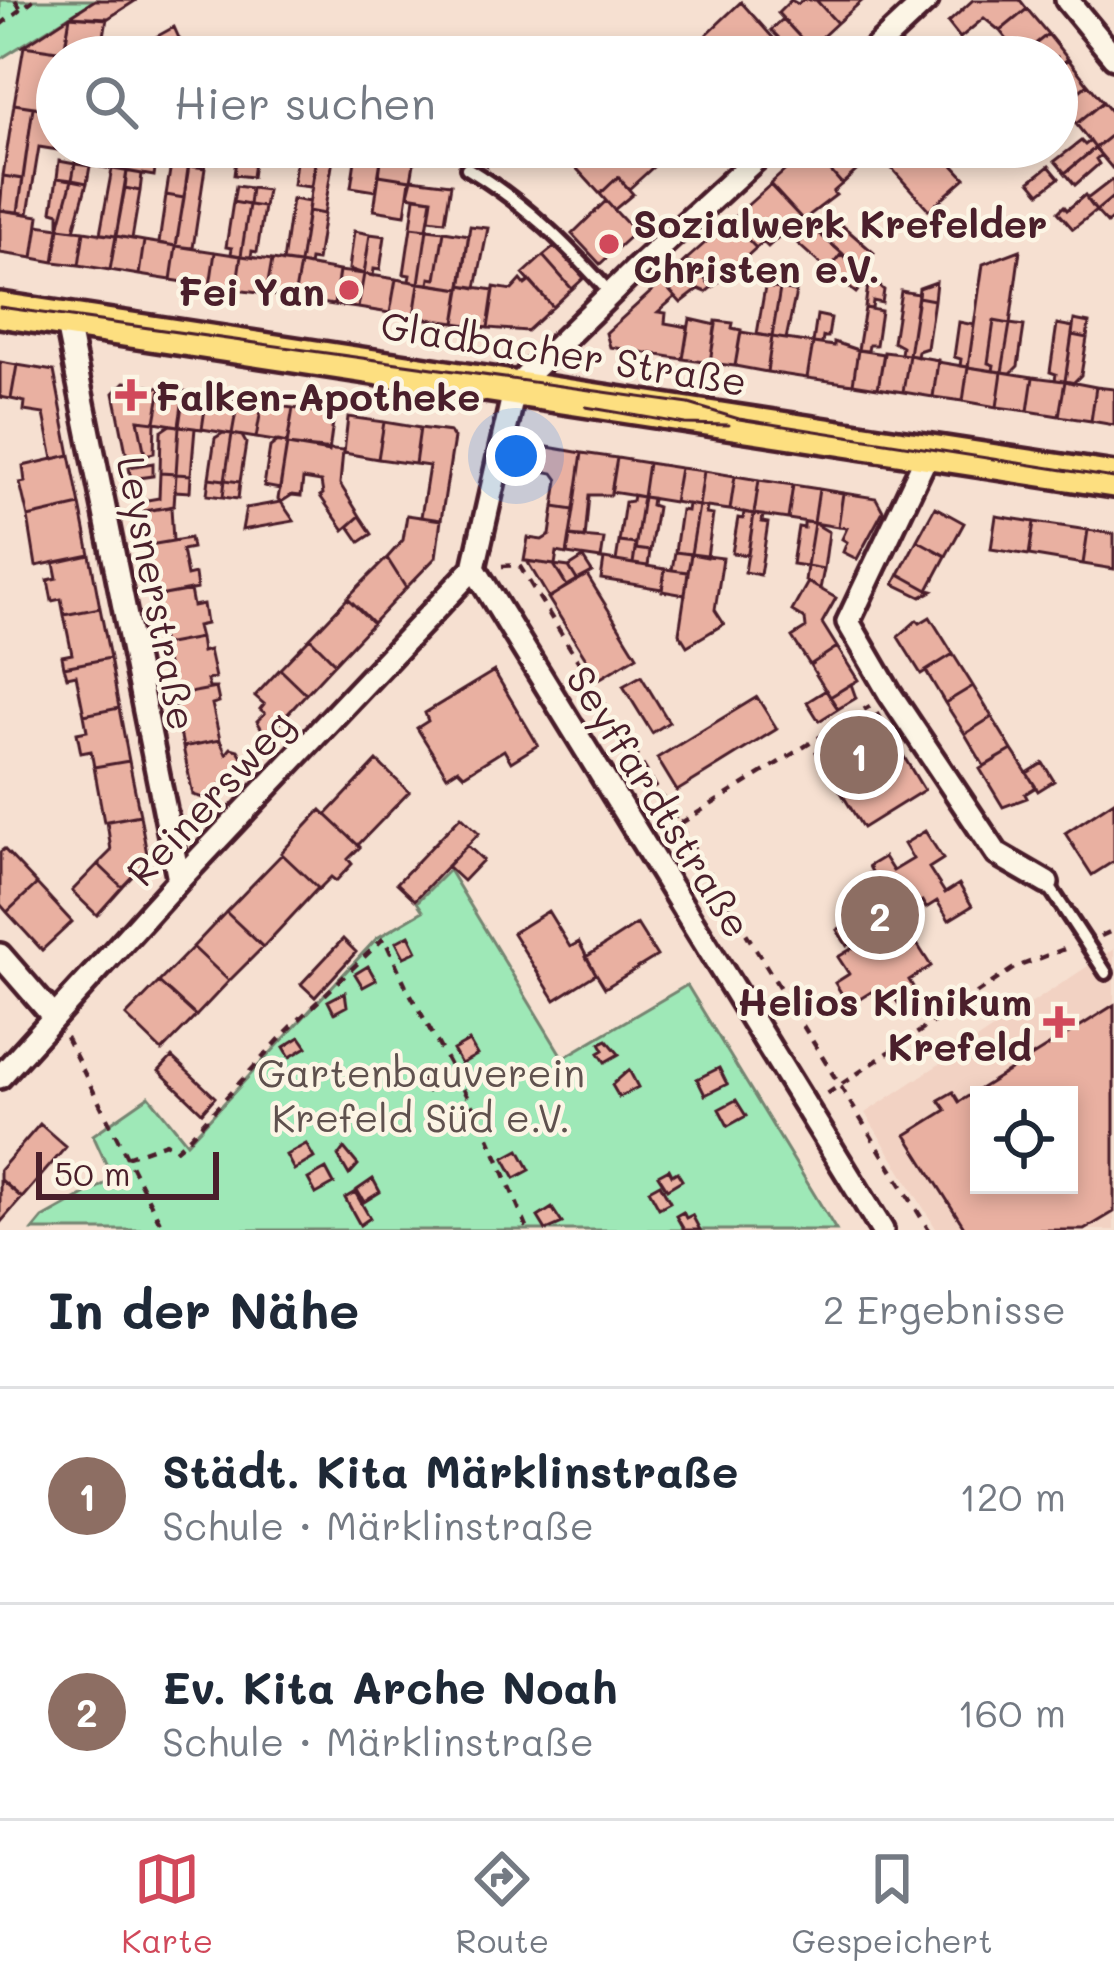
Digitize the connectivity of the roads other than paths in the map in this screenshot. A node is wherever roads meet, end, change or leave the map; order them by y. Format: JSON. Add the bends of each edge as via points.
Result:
{"nodes":[{"id":1,"x":927,"y":0,"type":"edge"},
{"id":2,"x":1067,"y":0,"type":"edge"},
{"id":3,"x":888,"y":36,"type":"edge"},
{"id":4,"x":1114,"y":57,"type":"edge"},
{"id":5,"x":467,"y":168,"type":"dead end"},
{"id":6,"x":746,"y":168,"type":"edge"},
{"id":7,"x":610,"y":293,"type":"junction"},
{"id":8,"x":0,"y":310,"type":"edge"},
{"id":9,"x":66,"y":320,"type":"junction"},
{"id":10,"x":514,"y":387,"type":"junction"},
{"id":11,"x":929,"y":451,"type":"junction"},
{"id":12,"x":1114,"y":480,"type":"edge"},
{"id":13,"x":474,"y":568,"type":"junction"},
{"id":14,"x":179,"y":880,"type":"junction"},
{"id":15,"x":1047,"y":883,"type":"joint"},
{"id":16,"x":0,"y":955,"type":"edge"},
{"id":17,"x":1106,"y":974,"type":"dead end"},
{"id":18,"x":54,"y":1016,"type":"junction"},
{"id":19,"x":0,"y":1077,"type":"edge"},
{"id":20,"x":882,"y":1230,"type":"edge"}],
"edges":[{"from":1,"to":3,"type":"street"},
{"from":2,"to":4,"type":"street"},
{"from":5,"to":7,"type":"lane","via":[[515,198]]},
{"from":6,"to":7,"type":"street"},
{"from":7,"to":10,"type":"street"},
{"from":8,"to":9,"type":"main road","name":"Gladbacher Straße"},
{"from":9,"to":10,"type":"main road","name":"Gladbacher Straße"},
{"from":9,"to":14,"type":"street","name":"Leysnerstraße"},
{"from":10,"to":11,"type":"main road","name":"Gladbacher Straße"},
{"from":10,"to":13,"type":"street"},
{"from":11,"to":12,"type":"main road","name":"Gladbacher Straße"},
{"from":11,"to":15,"type":"street","via":[[848,622],[998,854]]},
{"from":13,"to":14,"type":"street","name":"Reinersweg"},
{"from":13,"to":20,"type":"street","name":"Seyffardtstraße"},
{"from":14,"to":18,"type":"street","name":"Reinersweg"},
{"from":15,"to":17,"type":"lane"},
{"from":16,"to":18,"type":"street"},
{"from":18,"to":19,"type":"street","name":"Reinersweg"}]}
